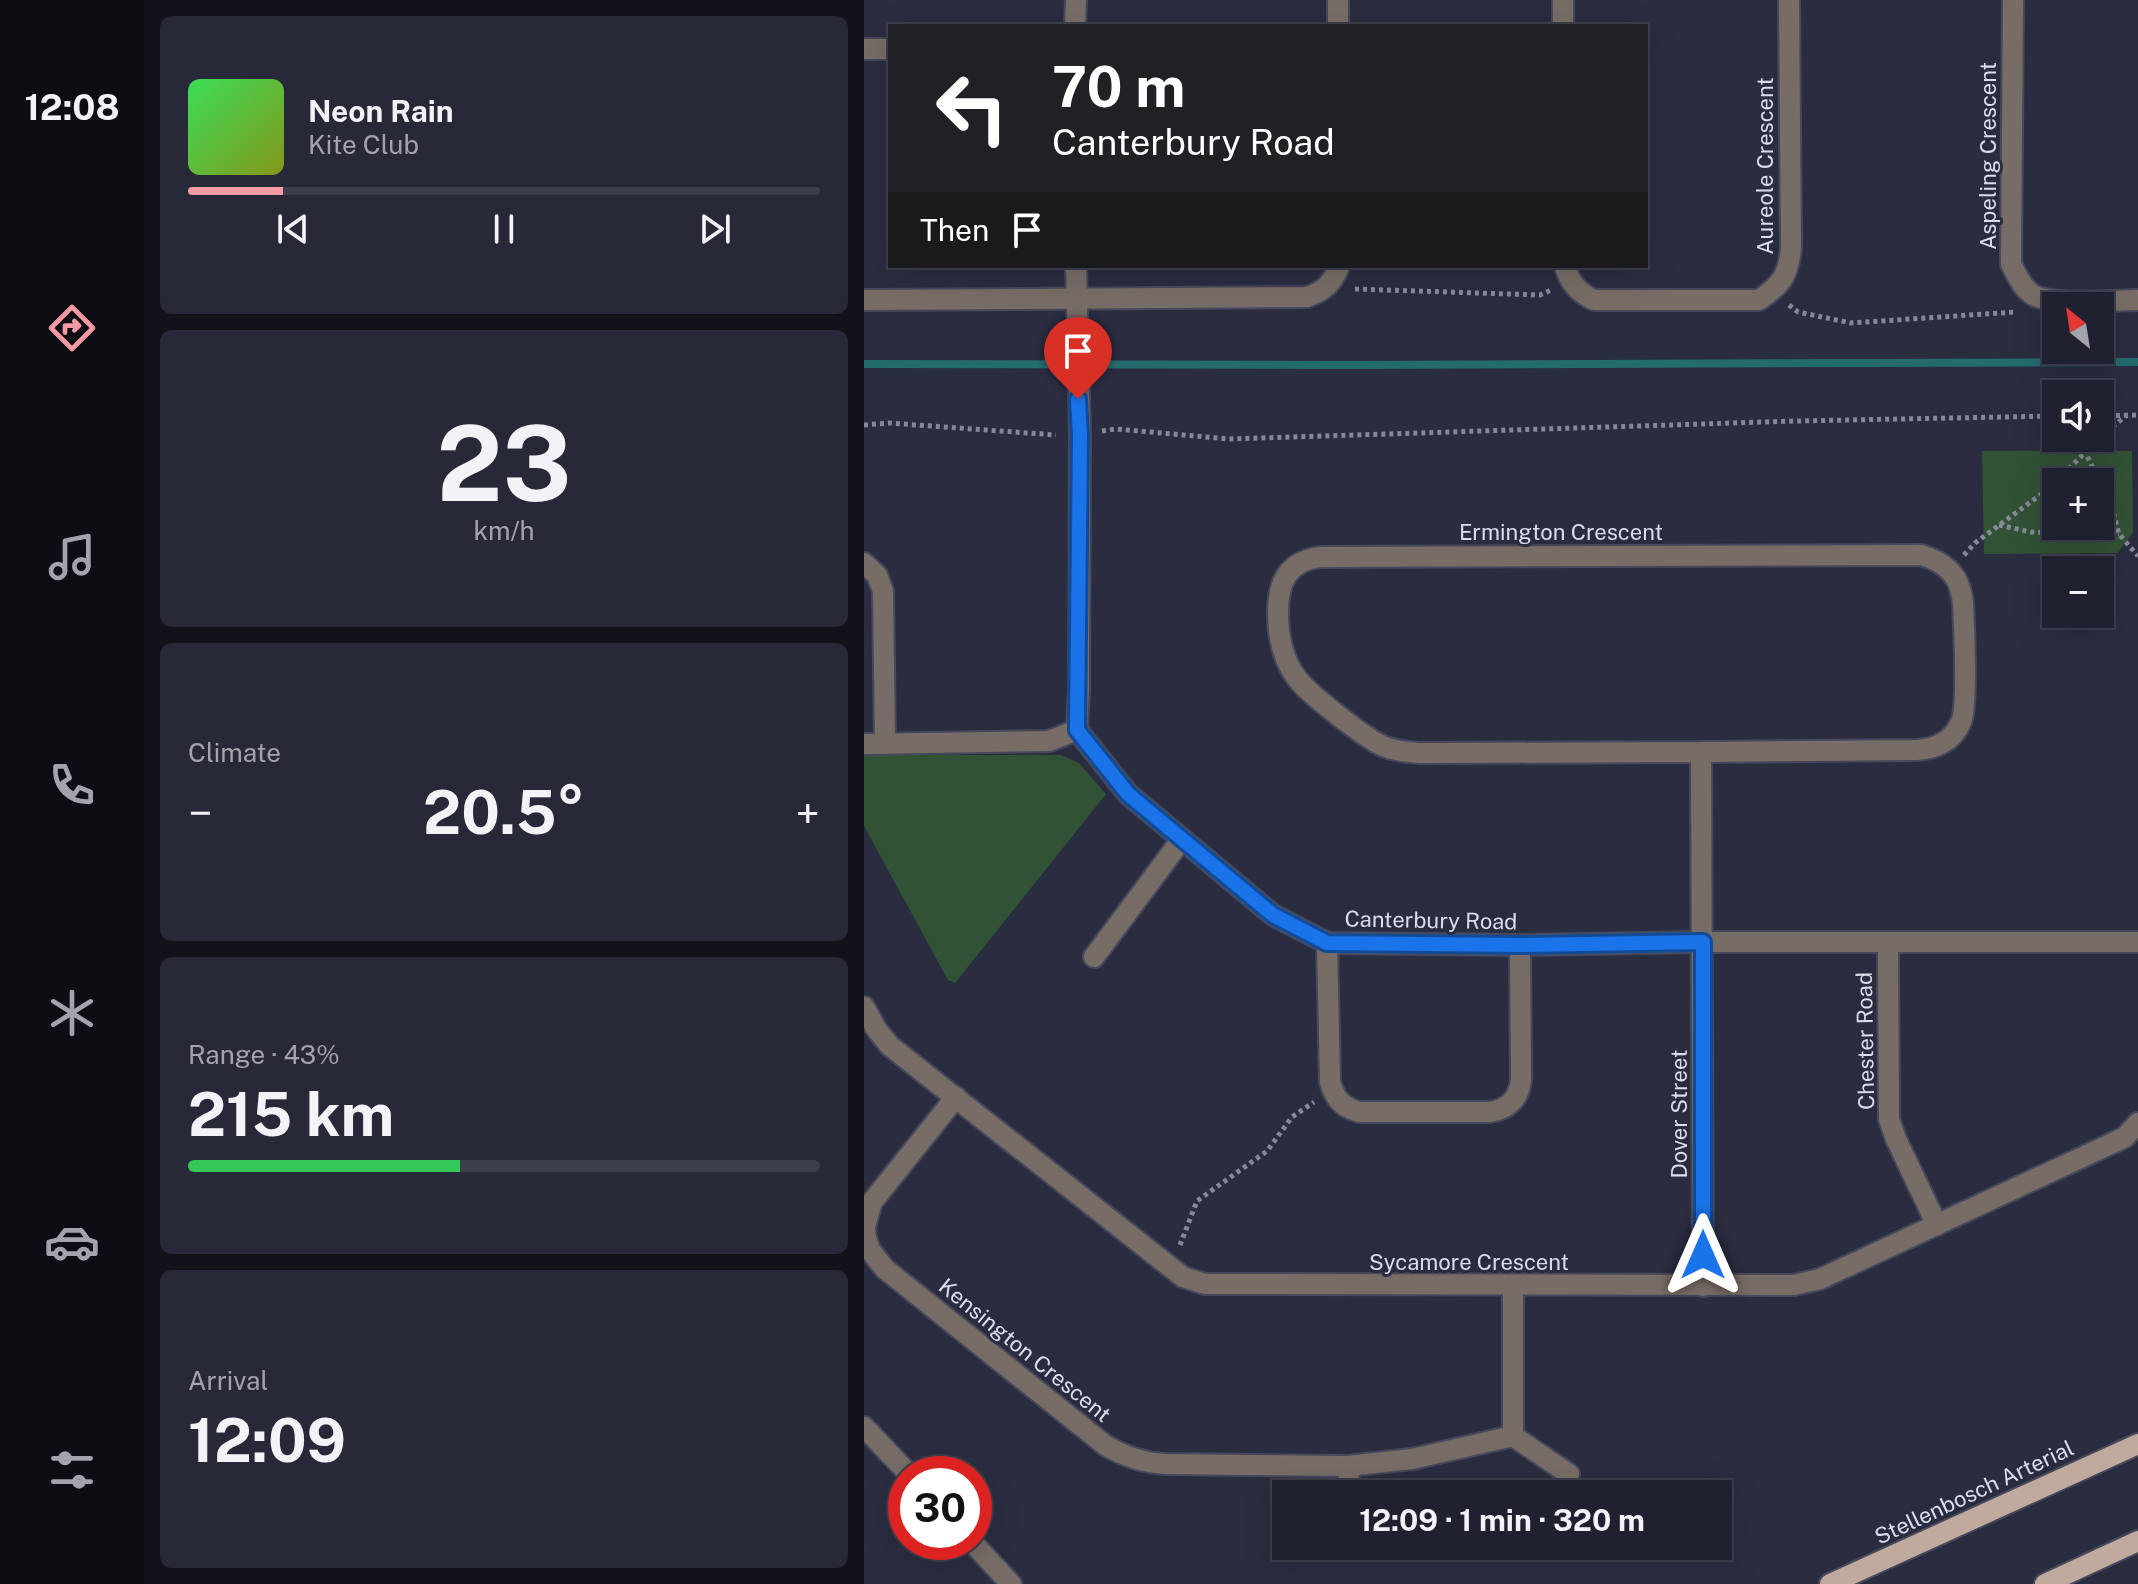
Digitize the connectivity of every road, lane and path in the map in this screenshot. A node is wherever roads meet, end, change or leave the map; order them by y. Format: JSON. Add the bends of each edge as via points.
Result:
{"nodes":[{"id":1,"x":1076,"y":0,"type":"edge"},
{"id":2,"x":1338,"y":0,"type":"edge"},
{"id":3,"x":1563,"y":0,"type":"edge"},
{"id":4,"x":1789,"y":0,"type":"edge"},
{"id":5,"x":2013,"y":0,"type":"edge"},
{"id":6,"x":1075,"y":24,"type":"edge"},
{"id":7,"x":1338,"y":24,"type":"edge"},
{"id":8,"x":1563,"y":24,"type":"edge"},
{"id":9,"x":864,"y":49,"type":"edge"},
{"id":10,"x":888,"y":49,"type":"edge"},
{"id":11,"x":1076,"y":268,"type":"edge"},
{"id":12,"x":1336,"y":272,"type":"edge"},
{"id":13,"x":1568,"y":273,"type":"edge"},
{"id":14,"x":1771,"y":291,"type":"junction"},
{"id":15,"x":1076,"y":299,"type":"junction"},
{"id":16,"x":2042,"y":299,"type":"edge"},
{"id":17,"x":864,"y":300,"type":"edge"},
{"id":18,"x":2114,"y":300,"type":"edge"},
{"id":19,"x":2138,"y":300,"type":"edge"},
{"id":20,"x":2042,"y":302,"type":"edge"},
{"id":21,"x":2128,"y":415,"type":"junction"},
{"id":22,"x":2138,"y":415,"type":"edge"},
{"id":23,"x":2042,"y":416,"type":"edge"},
{"id":24,"x":2114,"y":416,"type":"edge"},
{"id":25,"x":864,"y":425,"type":"edge"},
{"id":26,"x":2114,"y":426,"type":"edge"},
{"id":27,"x":1080,"y":436,"type":"junction"},
{"id":28,"x":2084,"y":452,"type":"edge"},
{"id":29,"x":2114,"y":515,"type":"edge"},
{"id":30,"x":1999,"y":525,"type":"junction"},
{"id":31,"x":2119,"y":534,"type":"junction"},
{"id":32,"x":2138,"y":556,"type":"edge"},
{"id":33,"x":864,"y":563,"type":"edge"},
{"id":34,"x":1949,"y":569,"type":"junction"},
{"id":35,"x":1077,"y":730,"type":"junction"},
{"id":36,"x":864,"y":744,"type":"edge"},
{"id":37,"x":885,"y":744,"type":"junction"},
{"id":38,"x":1701,"y":752,"type":"junction"},
{"id":39,"x":1182,"y":839,"type":"junction"},
{"id":40,"x":1703,"y":942,"type":"junction"},
{"id":41,"x":1888,"y":942,"type":"junction"},
{"id":42,"x":2138,"y":942,"type":"edge"},
{"id":43,"x":1327,"y":943,"type":"junction"},
{"id":44,"x":1520,"y":945,"type":"junction"},
{"id":45,"x":1094,"y":957,"type":"dead end"},
{"id":46,"x":864,"y":1007,"type":"edge"},
{"id":47,"x":1330,"y":1082,"type":"junction"},
{"id":48,"x":956,"y":1097,"type":"junction"},
{"id":49,"x":2138,"y":1123,"type":"edge"},
{"id":50,"x":1937,"y":1225,"type":"junction"},
{"id":51,"x":1173,"y":1269,"type":"junction"},
{"id":52,"x":1513,"y":1286,"type":"junction"},
{"id":53,"x":1703,"y":1286,"type":"junction"},
{"id":54,"x":864,"y":1427,"type":"edge"},
{"id":55,"x":1513,"y":1436,"type":"junction"},
{"id":56,"x":2138,"y":1444,"type":"edge"},
{"id":57,"x":892,"y":1456,"type":"edge"},
{"id":58,"x":1348,"y":1466,"type":"junction"},
{"id":59,"x":1569,"y":1474,"type":"dead end"},
{"id":60,"x":1349,"y":1480,"type":"edge"},
{"id":61,"x":2138,"y":1541,"type":"edge"},
{"id":62,"x":989,"y":1560,"type":"edge"},
{"id":63,"x":2052,"y":1582,"type":"edge"},
{"id":64,"x":1011,"y":1584,"type":"edge"},
{"id":65,"x":1830,"y":1584,"type":"edge"}],
"edges":[{"from":1,"to":6,"type":"street"},
{"from":2,"to":7,"type":"street"},
{"from":3,"to":8,"type":"street"},
{"from":4,"to":14,"type":"street","name":"Aureole Crescent","via":[[1790,264]]},
{"from":5,"to":16,"type":"street","name":"Aspeling Crescent","via":[[2011,264],[2021,283]]},
{"from":9,"to":10,"type":"street"},
{"from":11,"to":15,"type":"street"},
{"from":12,"to":13,"type":"path","via":[[1352,289],[1540,295]]},
{"from":12,"to":15,"type":"street","via":[[1327,287],[1307,297]]},
{"from":13,"to":14,"type":"street","via":[[1576,288],[1594,300],[1759,300]]},
{"from":14,"to":20,"type":"path","via":[[1798,312],[1851,323],[2025,311]]},
{"from":15,"to":17,"type":"street"},
{"from":15,"to":27,"type":"street"},
{"from":18,"to":19,"type":"street"},
{"from":21,"to":22,"type":"path"},
{"from":21,"to":24,"type":"path"},
{"from":21,"to":26,"type":"path"},
{"from":23,"to":27,"type":"path","via":[[1229,439],[1116,429]]},
{"from":25,"to":27,"type":"path"},
{"from":27,"to":35,"type":"street"},
{"from":28,"to":30,"type":"path","via":[[2051,487]]},
{"from":29,"to":31,"type":"path"},
{"from":30,"to":31,"type":"path","via":[[2031,532]]},
{"from":30,"to":34,"type":"path"},
{"from":31,"to":32,"type":"path"},
{"from":33,"to":37,"type":"street","via":[[877,575],[883,591]]},
{"from":34,"to":38,"type":"street","name":"Ermington Crescent","via":[[1963,604],[1964,713],[1948,740],[1928,750]]},
{"from":34,"to":38,"type":"street","name":"Ermington Crescent","via":[[1921,555],[1320,557],[1299,564],[1282,581],[1279,638],[1289,667],[1307,690],[1382,746],[1419,753]]},
{"from":35,"to":37,"type":"street","via":[[1049,741]]},
{"from":35,"to":39,"type":"street","name":"Canterbury Road","via":[[1128,794]]},
{"from":36,"to":37,"type":"street"},
{"from":38,"to":40,"type":"street"},
{"from":39,"to":43,"type":"street","name":"Canterbury Road","via":[[1273,915]]},
{"from":39,"to":45,"type":"street"},
{"from":40,"to":41,"type":"street","name":"Canterbury Road"},
{"from":40,"to":44,"type":"street","name":"Canterbury Road"},
{"from":40,"to":53,"type":"street","name":"Dover Street"},
{"from":41,"to":42,"type":"street","name":"Canterbury Road"},
{"from":41,"to":50,"type":"street","name":"Chester Road","via":[[1889,1119]]},
{"from":43,"to":44,"type":"street","name":"Canterbury Road"},
{"from":43,"to":47,"type":"street"},
{"from":44,"to":47,"type":"street","via":[[1521,1080],[1518,1095],[1507,1107],[1490,1112],[1359,1112],[1338,1101]]},
{"from":46,"to":48,"type":"street","name":"Sycamore Crescent","via":[[890,1046]]},
{"from":47,"to":51,"type":"path","via":[[1311,1105],[1292,1117],[1267,1151],[1197,1201]]},
{"from":48,"to":51,"type":"street","name":"Sycamore Crescent"},
{"from":48,"to":58,"type":"street","name":"Kensington Crescent","via":[[872,1202],[866,1238],[885,1269],[1105,1445],[1134,1460]]},
{"from":49,"to":50,"type":"street","name":"Sycamore Crescent","via":[[2125,1137]]},
{"from":50,"to":53,"type":"street","name":"Sycamore Crescent","via":[[1807,1283]]},
{"from":51,"to":52,"type":"street","name":"Sycamore Crescent","via":[[1194,1282],[1216,1285]]},
{"from":52,"to":53,"type":"street","name":"Sycamore Crescent"},
{"from":52,"to":55,"type":"street"},
{"from":54,"to":57,"type":"street"},
{"from":55,"to":58,"type":"street","name":"Kensington Crescent","via":[[1412,1459]]},
{"from":55,"to":59,"type":"street"},
{"from":56,"to":65,"type":"main road","name":"Stellenbosch Arterial"},
{"from":58,"to":60,"type":"street"},
{"from":61,"to":63,"type":"main road"},
{"from":62,"to":64,"type":"street"}]}
